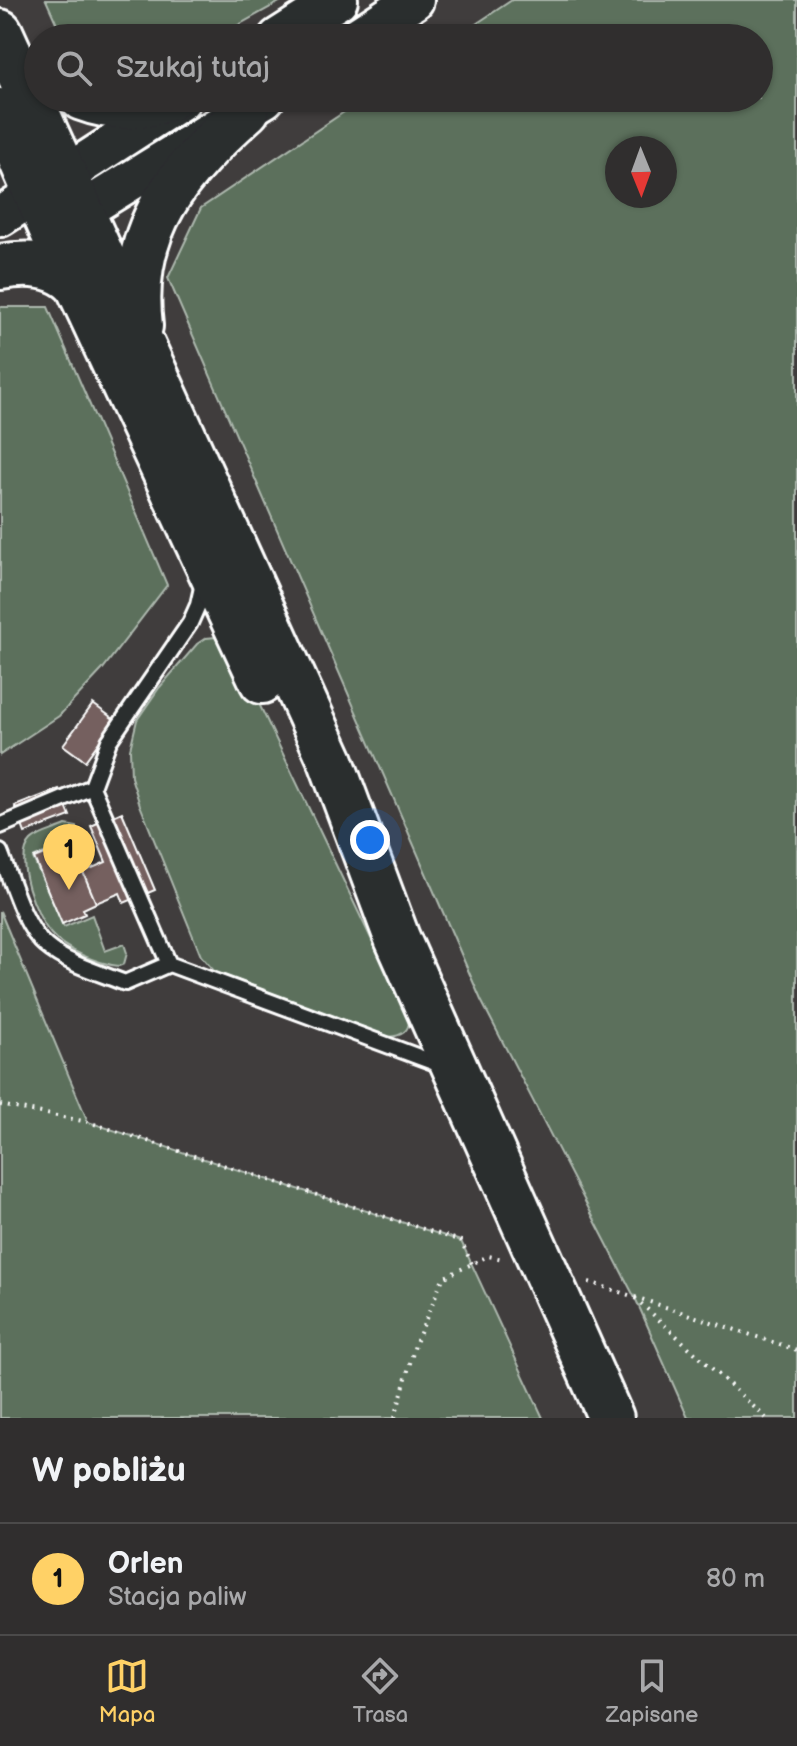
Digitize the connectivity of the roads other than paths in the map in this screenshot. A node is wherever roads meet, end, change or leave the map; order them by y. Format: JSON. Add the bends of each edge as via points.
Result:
{"nodes":[{"id":1,"x":338,"y":0,"type":"edge"},
{"id":2,"x":414,"y":0,"type":"edge"},
{"id":3,"x":300,"y":24,"type":"edge"},
{"id":4,"x":377,"y":24,"type":"edge"},
{"id":5,"x":16,"y":53,"type":"edge"},
{"id":6,"x":24,"y":90,"type":"edge"},
{"id":7,"x":29,"y":112,"type":"edge"},
{"id":8,"x":164,"y":112,"type":"edge"},
{"id":9,"x":238,"y":112,"type":"edge"},
{"id":10,"x":247,"y":112,"type":"edge"},
{"id":11,"x":2,"y":115,"type":"edge"},
{"id":12,"x":48,"y":199,"type":"edge"},
{"id":13,"x":0,"y":217,"type":"edge"},
{"id":14,"x":0,"y":265,"type":"edge"},
{"id":15,"x":79,"y":287,"type":"junction"},
{"id":16,"x":142,"y":344,"type":"junction"},
{"id":17,"x":203,"y":556,"type":"junction"},
{"id":18,"x":92,"y":787,"type":"junction"},
{"id":19,"x":0,"y":826,"type":"edge"},
{"id":20,"x":0,"y":852,"type":"edge"},
{"id":21,"x":397,"y":938,"type":"junction"},
{"id":22,"x":169,"y":964,"type":"junction"},
{"id":23,"x":453,"y":1063,"type":"junction"},
{"id":24,"x":591,"y":1372,"type":"junction"},
{"id":25,"x":611,"y":1418,"type":"edge"},
{"id":26,"x":629,"y":1418,"type":"edge"}],
"edges":[{"from":1,"to":3,"type":"main road"},
{"from":2,"to":4,"type":"main road"},
{"from":5,"to":6,"type":"highway"},
{"from":7,"to":12,"type":"highway"},
{"from":8,"to":12,"type":"main road"},
{"from":9,"to":12,"type":"main road"},
{"from":10,"to":16,"type":"highway","via":[[178,178],[152,227],[137,304]]},
{"from":11,"to":12,"type":"highway"},
{"from":12,"to":13,"type":"main road"},
{"from":12,"to":14,"type":"main road"},
{"from":12,"to":15,"type":"highway"},
{"from":12,"to":16,"type":"highway"},
{"from":14,"to":15,"type":"highway","via":[[61,270]]},
{"from":15,"to":17,"type":"highway"},
{"from":16,"to":21,"type":"highway","via":[[331,761]]},
{"from":17,"to":18,"type":"lane","via":[[203,585],[190,623],[109,741]]},
{"from":17,"to":21,"type":"highway","via":[[307,772]]},
{"from":18,"to":19,"type":"lane"},
{"from":18,"to":22,"type":"lane"},
{"from":20,"to":22,"type":"lane","via":[[33,931],[53,952],[125,983]]},
{"from":21,"to":23,"type":"highway"},
{"from":22,"to":23,"type":"lane","via":[[438,1064]]},
{"from":23,"to":24,"type":"highway"},
{"from":24,"to":25,"type":"highway"},
{"from":24,"to":26,"type":"lane"}]}
